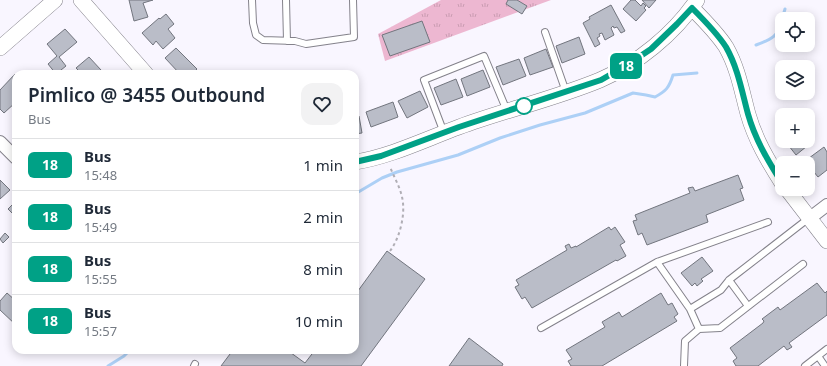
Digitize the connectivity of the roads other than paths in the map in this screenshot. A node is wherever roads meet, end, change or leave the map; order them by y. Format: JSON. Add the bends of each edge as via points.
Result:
{"nodes":[{"id":1,"x":55,"y":0,"type":"edge"},
{"id":2,"x":81,"y":0,"type":"edge"},
{"id":3,"x":252,"y":0,"type":"edge"},
{"id":4,"x":286,"y":0,"type":"edge"},
{"id":5,"x":353,"y":0,"type":"edge"},
{"id":6,"x":694,"y":4,"type":"edge"},
{"id":7,"x":546,"y":32,"type":"dead end"},
{"id":8,"x":287,"y":41,"type":"junction"},
{"id":9,"x":0,"y":48,"type":"edge"},
{"id":10,"x":142,"y":70,"type":"edge"},
{"id":11,"x":566,"y":92,"type":"junction"},
{"id":12,"x":507,"y":111,"type":"junction"},
{"id":13,"x":444,"y":133,"type":"junction"},
{"id":14,"x":0,"y":142,"type":"edge"},
{"id":15,"x":12,"y":154,"type":"edge"},
{"id":16,"x":359,"y":161,"type":"edge"},
{"id":17,"x":775,"y":172,"type":"edge"},
{"id":18,"x":793,"y":196,"type":"edge"},
{"id":19,"x":827,"y":205,"type":"edge"},
{"id":20,"x":810,"y":218,"type":"junction"},
{"id":21,"x":768,"y":222,"type":"dead end"},
{"id":22,"x":827,"y":240,"type":"edge"},
{"id":23,"x":657,"y":262,"type":"junction"},
{"id":24,"x":803,"y":264,"type":"dead end"},
{"id":25,"x":729,"y":280,"type":"junction"},
{"id":26,"x":748,"y":306,"type":"junction"},
{"id":27,"x":690,"y":309,"type":"junction"},
{"id":28,"x":541,"y":328,"type":"dead end"},
{"id":29,"x":700,"y":329,"type":"junction"},
{"id":30,"x":827,"y":349,"type":"edge"},
{"id":31,"x":818,"y":356,"type":"junction"},
{"id":32,"x":684,"y":366,"type":"edge"},
{"id":33,"x":804,"y":366,"type":"edge"},
{"id":34,"x":825,"y":366,"type":"edge"}],
"edges":[{"from":1,"to":9,"type":"street"},
{"from":2,"to":10,"type":"street"},
{"from":3,"to":8,"type":"lane","via":[[256,35],[262,40]]},
{"from":4,"to":8,"type":"lane"},
{"from":5,"to":8,"type":"lane","via":[[354,37],[306,44]]},
{"from":6,"to":11,"type":"street","via":[[664,37],[627,65],[601,80]]},
{"from":6,"to":17,"type":"street","via":[[726,47],[736,68],[748,115],[759,144]]},
{"from":7,"to":11,"type":"lane"},
{"from":11,"to":12,"type":"street"},
{"from":12,"to":13,"type":"street"},
{"from":12,"to":13,"type":"lane","via":[[484,56],[424,80]]},
{"from":13,"to":16,"type":"street","via":[[381,156]]},
{"from":14,"to":15,"type":"street"},
{"from":18,"to":20,"type":"street"},
{"from":19,"to":20,"type":"street"},
{"from":20,"to":22,"type":"street"},
{"from":20,"to":25,"type":"lane"},
{"from":21,"to":23,"type":"lane"},
{"from":23,"to":27,"type":"lane"},
{"from":23,"to":28,"type":"lane"},
{"from":24,"to":26,"type":"lane"},
{"from":25,"to":26,"type":"lane"},
{"from":25,"to":27,"type":"lane","via":[[720,290]]},
{"from":26,"to":29,"type":"lane","via":[[720,328]]},
{"from":27,"to":29,"type":"lane"},
{"from":29,"to":32,"type":"lane","via":[[685,341]]},
{"from":30,"to":31,"type":"lane"},
{"from":31,"to":33,"type":"lane"},
{"from":31,"to":34,"type":"lane"}]}
